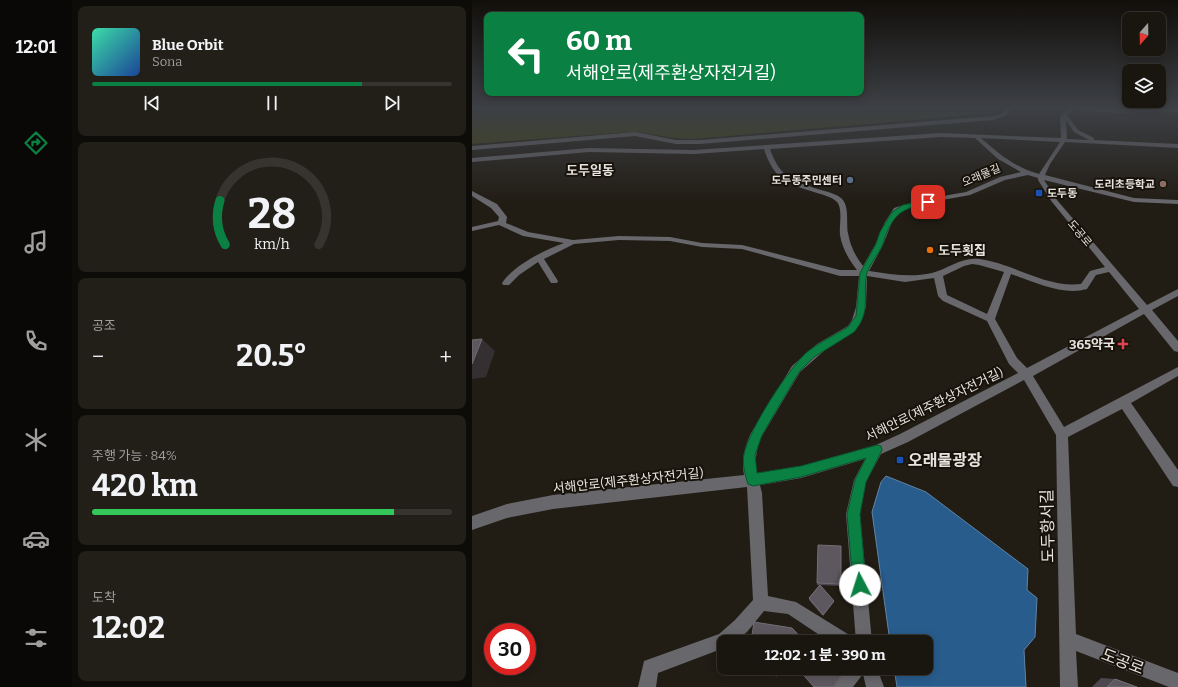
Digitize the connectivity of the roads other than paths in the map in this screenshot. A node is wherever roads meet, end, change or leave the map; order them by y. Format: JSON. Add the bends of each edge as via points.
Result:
{"nodes":[{"id":1,"x":576,"y":139,"type":"edge"},
{"id":2,"x":661,"y":139,"type":"edge"},
{"id":3,"x":736,"y":139,"type":"edge"},
{"id":4,"x":891,"y":139,"type":"edge"},
{"id":5,"x":979,"y":139,"type":"edge"},
{"id":6,"x":1043,"y":139,"type":"edge"},
{"id":7,"x":1094,"y":139,"type":"edge"},
{"id":8,"x":1063,"y":140,"type":"junction"},
{"id":9,"x":1106,"y":142,"type":"junction"},
{"id":10,"x":1178,"y":146,"type":"edge"},
{"id":11,"x":472,"y":148,"type":"edge"},
{"id":12,"x":767,"y":148,"type":"junction"},
{"id":13,"x":472,"y":160,"type":"edge"},
{"id":14,"x":1028,"y":173,"type":"junction"},
{"id":15,"x":1042,"y":176,"type":"junction"},
{"id":16,"x":472,"y":194,"type":"edge"},
{"id":17,"x":1178,"y":202,"type":"edge"},
{"id":18,"x":501,"y":222,"type":"junction"},
{"id":19,"x":472,"y":229,"type":"edge"},
{"id":20,"x":573,"y":242,"type":"junction"},
{"id":21,"x":540,"y":259,"type":"junction"},
{"id":22,"x":1009,"y":269,"type":"junction"},
{"id":23,"x":1111,"y":269,"type":"junction"},
{"id":24,"x":864,"y":273,"type":"junction"},
{"id":25,"x":938,"y":275,"type":"junction"},
{"id":26,"x":554,"y":281,"type":"dead end"},
{"id":27,"x":506,"y":283,"type":"dead end"},
{"id":28,"x":1178,"y":292,"type":"edge"},
{"id":29,"x":1144,"y":309,"type":"junction"},
{"id":30,"x":990,"y":319,"type":"junction"},
{"id":31,"x":1178,"y":348,"type":"edge"},
{"id":32,"x":1178,"y":371,"type":"edge"},
{"id":33,"x":1026,"y":374,"type":"junction"},
{"id":34,"x":1124,"y":402,"type":"junction"},
{"id":35,"x":1062,"y":434,"type":"junction"},
{"id":36,"x":877,"y":450,"type":"junction"},
{"id":37,"x":753,"y":480,"type":"junction"},
{"id":38,"x":1178,"y":481,"type":"edge"},
{"id":39,"x":472,"y":522,"type":"edge"},
{"id":40,"x":761,"y":603,"type":"junction"},
{"id":41,"x":834,"y":635,"type":"edge"},
{"id":42,"x":863,"y":635,"type":"edge"},
{"id":43,"x":1067,"y":639,"type":"junction"},
{"id":44,"x":852,"y":675,"type":"edge"},
{"id":45,"x":871,"y":675,"type":"edge"},
{"id":46,"x":1178,"y":682,"type":"edge"},
{"id":47,"x":647,"y":687,"type":"edge"},
{"id":48,"x":843,"y":687,"type":"edge"},
{"id":49,"x":875,"y":687,"type":"edge"},
{"id":50,"x":1069,"y":687,"type":"edge"}],
"edges":[{"from":1,"to":11,"type":"street"},
{"from":2,"to":3,"type":"street","via":[[700,142]]},
{"from":4,"to":12,"type":"street"},
{"from":5,"to":14,"type":"street","via":[[1000,158]]},
{"from":6,"to":8,"type":"street"},
{"from":7,"to":9,"type":"street"},
{"from":8,"to":9,"type":"street"},
{"from":8,"to":15,"type":"street"},
{"from":9,"to":10,"type":"street"},
{"from":12,"to":13,"type":"street","via":[[667,153],[589,150]]},
{"from":12,"to":24,"type":"street","via":[[771,163],[787,180],[832,196],[843,203],[845,241],[854,262]]},
{"from":14,"to":15,"type":"street"},
{"from":14,"to":24,"type":"street","name":"오래물길","via":[[1004,176],[969,193],[897,210],[886,226]]},
{"from":15,"to":17,"type":"street","via":[[1134,200]]},
{"from":15,"to":23,"type":"street","name":"도공로","via":[[1044,186],[1054,201]]},
{"from":16,"to":18,"type":"street","via":[[500,211],[503,217]]},
{"from":18,"to":19,"type":"street"},
{"from":18,"to":20,"type":"street","via":[[526,234]]},
{"from":20,"to":21,"type":"street","via":[[562,245]]},
{"from":20,"to":24,"type":"street","via":[[618,238],[670,239],[702,245],[742,247],[840,273]]},
{"from":21,"to":26,"type":"street"},
{"from":21,"to":27,"type":"street","via":[[514,273]]},
{"from":22,"to":23,"type":"street","via":[[1041,282],[1080,288],[1087,284],[1093,273]]},
{"from":22,"to":25,"type":"street","via":[[965,262]]},
{"from":22,"to":30,"type":"street"},
{"from":23,"to":29,"type":"street","name":"도공로"},
{"from":24,"to":25,"type":"street","via":[[907,279]]},
{"from":24,"to":37,"type":"street","via":[[860,316],[856,324],[821,347],[796,369],[757,433],[749,455]]},
{"from":25,"to":30,"type":"street","via":[[946,299]]},
{"from":28,"to":29,"type":"street","name":"서해안로(제주환상자전거길)"},
{"from":29,"to":31,"type":"street","name":"도공로"},
{"from":29,"to":33,"type":"street","name":"서해안로(제주환상자전거길)"},
{"from":30,"to":33,"type":"street","name":"도두항서길","via":[[1013,361]]},
{"from":32,"to":34,"type":"street"},
{"from":33,"to":35,"type":"street","name":"도두항서길"},
{"from":33,"to":36,"type":"street","name":"서해안로(제주환상자전거길)"},
{"from":34,"to":35,"type":"street"},
{"from":34,"to":38,"type":"street"},
{"from":35,"to":43,"type":"street","name":"도두항서길"},
{"from":36,"to":37,"type":"street","name":"서해안로(제주환상자전거길)","via":[[801,472]]},
{"from":36,"to":42,"type":"street","via":[[860,480],[853,514]]},
{"from":37,"to":39,"type":"street","name":"서해안로(제주환상자전거길)","via":[[553,502],[507,511]]},
{"from":37,"to":40,"type":"street"},
{"from":40,"to":41,"type":"street","via":[[791,607]]},
{"from":40,"to":47,"type":"street","via":[[741,626],[724,640],[650,667]]},
{"from":43,"to":46,"type":"street","name":"도공로"},
{"from":43,"to":50,"type":"street","name":"도두항서길"},
{"from":44,"to":48,"type":"street"},
{"from":45,"to":49,"type":"street"}]}
